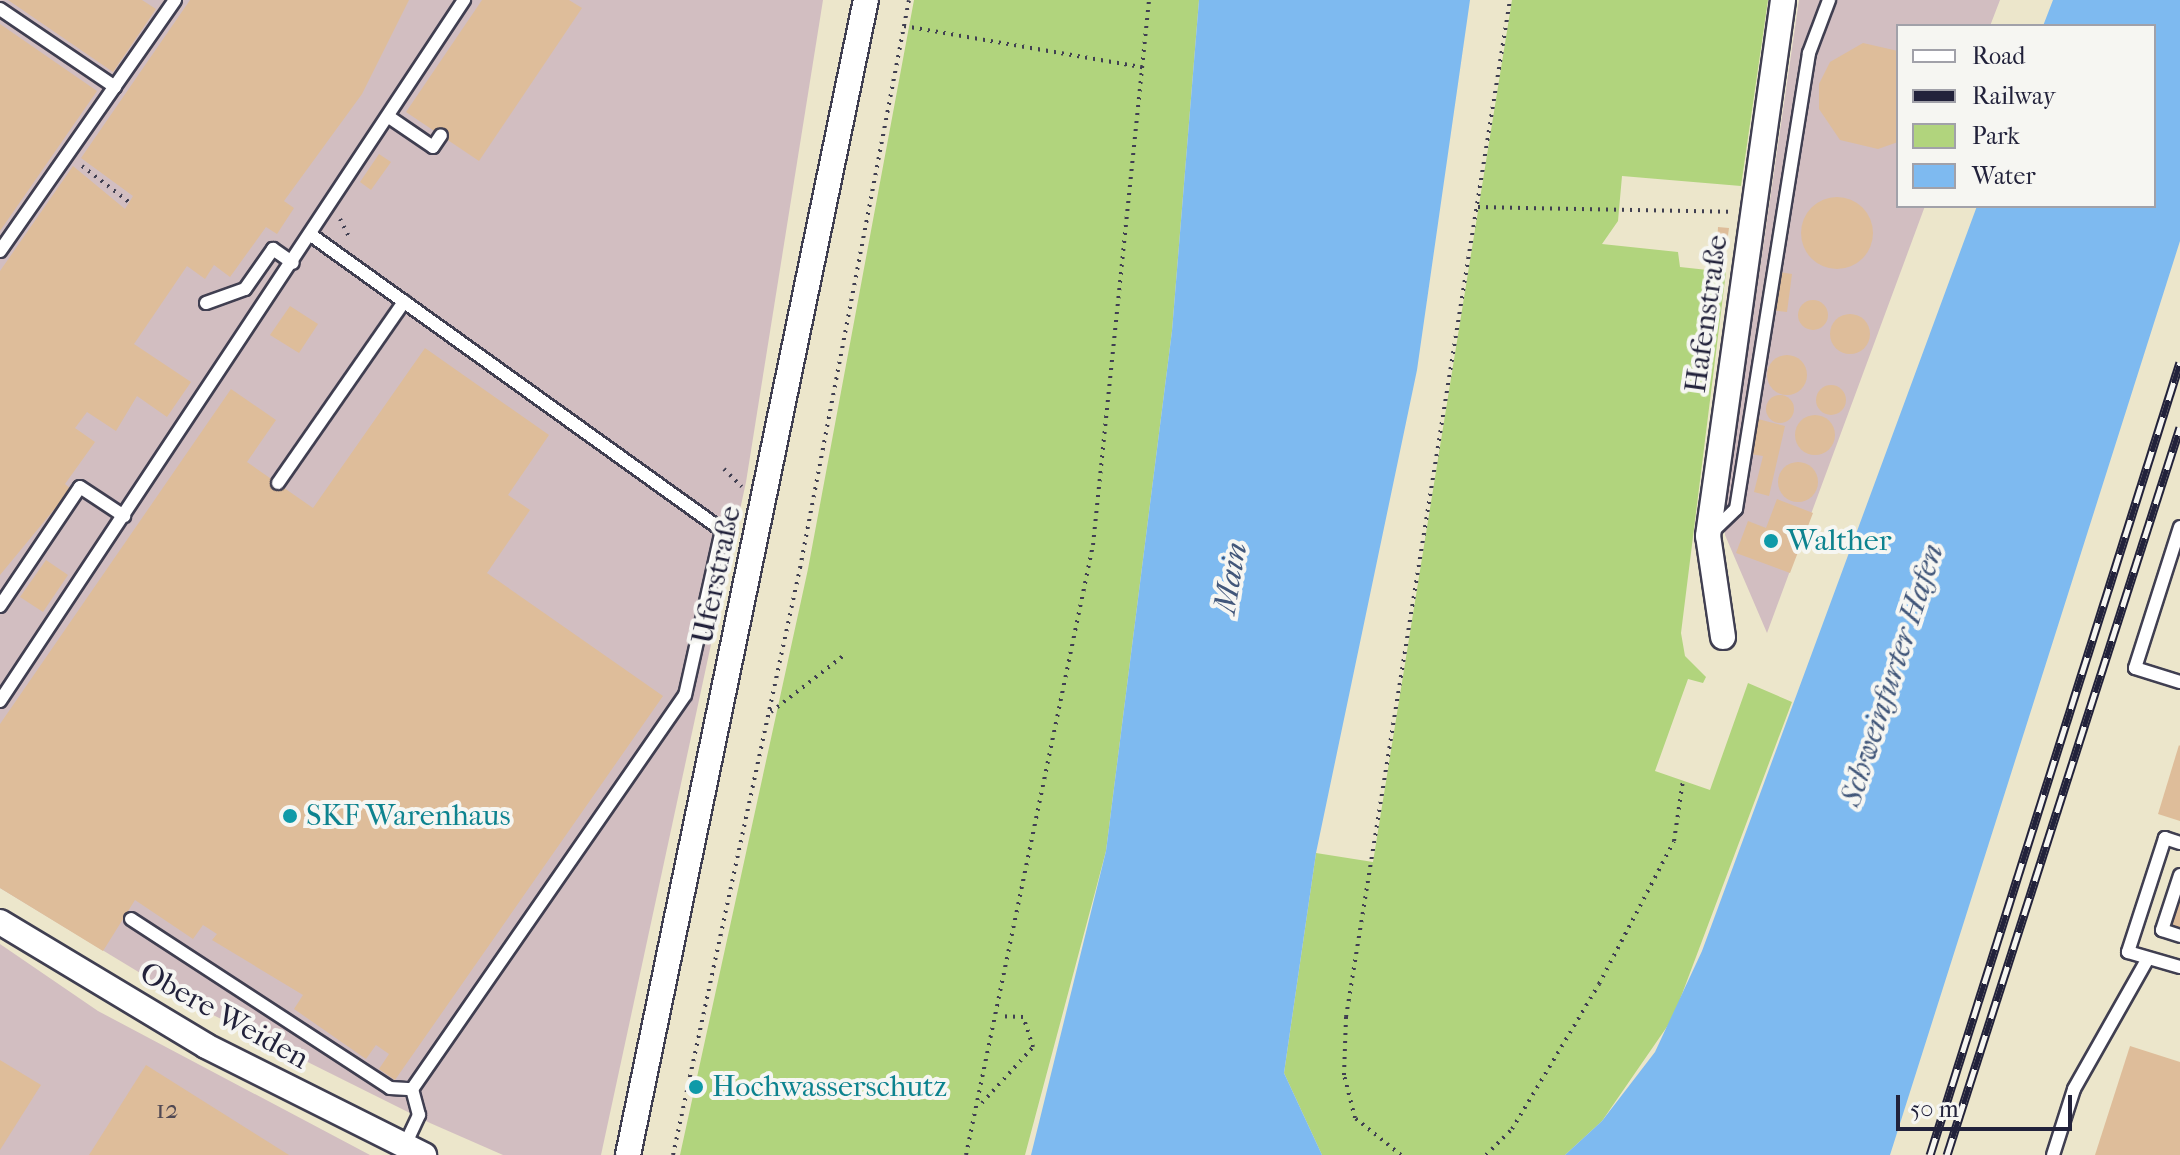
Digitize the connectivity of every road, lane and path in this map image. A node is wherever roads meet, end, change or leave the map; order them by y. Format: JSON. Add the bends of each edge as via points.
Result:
{"nodes":[{"id":1,"x":464,"y":0,"type":"edge"},
{"id":2,"x":909,"y":0,"type":"edge"},
{"id":3,"x":1149,"y":0,"type":"edge"},
{"id":4,"x":1510,"y":0,"type":"edge"},
{"id":5,"x":1783,"y":0,"type":"edge"},
{"id":6,"x":1829,"y":0,"type":"edge"},
{"id":7,"x":168,"y":2,"type":"edge"},
{"id":8,"x":864,"y":2,"type":"edge"},
{"id":9,"x":0,"y":9,"type":"edge"},
{"id":10,"x":904,"y":26,"type":"junction"},
{"id":11,"x":1142,"y":67,"type":"junction"},
{"id":12,"x":115,"y":87,"type":"junction"},
{"id":13,"x":389,"y":117,"type":"junction"},
{"id":14,"x":441,"y":135,"type":"dead end"},
{"id":15,"x":66,"y":156,"type":"junction"},
{"id":16,"x":129,"y":202,"type":"dead end"},
{"id":17,"x":1478,"y":207,"type":"junction"},
{"id":18,"x":1753,"y":213,"type":"junction"},
{"id":19,"x":311,"y":235,"type":"junction"},
{"id":20,"x":0,"y":251,"type":"edge"},
{"id":21,"x":293,"y":263,"type":"junction"},
{"id":22,"x":404,"y":302,"type":"junction"},
{"id":23,"x":206,"y":303,"type":"dead end"},
{"id":24,"x":1730,"y":384,"type":"junction"},
{"id":25,"x":1756,"y":388,"type":"junction"},
{"id":26,"x":278,"y":483,"type":"dead end"},
{"id":27,"x":124,"y":516,"type":"junction"},
{"id":28,"x":2180,"y":527,"type":"edge"},
{"id":29,"x":1708,"y":536,"type":"junction"},
{"id":30,"x":0,"y":606,"type":"edge"},
{"id":31,"x":1723,"y":637,"type":"dead end"},
{"id":32,"x":843,"y":656,"type":"dead end"},
{"id":33,"x":2180,"y":682,"type":"edge"},
{"id":34,"x":0,"y":701,"type":"edge"},
{"id":35,"x":769,"y":714,"type":"junction"},
{"id":36,"x":1683,"y":780,"type":"dead end"},
{"id":37,"x":2180,"y":843,"type":"edge"},
{"id":38,"x":2180,"y":875,"type":"edge"},
{"id":39,"x":131,"y":919,"type":"dead end"},
{"id":40,"x":0,"y":922,"type":"edge"},
{"id":41,"x":2180,"y":936,"type":"edge"},
{"id":42,"x":2148,"y":958,"type":"junction"},
{"id":43,"x":2180,"y":967,"type":"edge"},
{"id":44,"x":1000,"y":1016,"type":"junction"},
{"id":45,"x":412,"y":1089,"type":"junction"},
{"id":46,"x":980,"y":1104,"type":"junction"},
{"id":47,"x":414,"y":1151,"type":"edge"},
{"id":48,"x":628,"y":1155,"type":"edge"},
{"id":49,"x":673,"y":1155,"type":"edge"},
{"id":50,"x":966,"y":1155,"type":"edge"},
{"id":51,"x":1401,"y":1155,"type":"edge"},
{"id":52,"x":1486,"y":1155,"type":"edge"},
{"id":53,"x":2053,"y":1155,"type":"edge"}],
"edges":[{"from":1,"to":13,"type":"lane"},
{"from":2,"to":10,"type":"path"},
{"from":3,"to":11,"type":"path"},
{"from":4,"to":17,"type":"path"},
{"from":5,"to":18,"type":"street","name":"Hafenstraße"},
{"from":6,"to":25,"type":"lane","via":[[1809,53]]},
{"from":7,"to":12,"type":"lane"},
{"from":8,"to":48,"type":"street","name":"Uferstraße"},
{"from":9,"to":12,"type":"lane"},
{"from":10,"to":11,"type":"path"},
{"from":10,"to":35,"type":"path"},
{"from":11,"to":44,"type":"path","via":[[1093,545]]},
{"from":12,"to":15,"type":"lane"},
{"from":13,"to":14,"type":"lane","via":[[433,147]]},
{"from":13,"to":19,"type":"lane"},
{"from":15,"to":16,"type":"path"},
{"from":15,"to":20,"type":"lane"},
{"from":17,"to":18,"type":"path"},
{"from":17,"to":51,"type":"path","via":[[1346,1017],[1344,1075],[1355,1118]]},
{"from":18,"to":24,"type":"street","name":"Hafenstraße"},
{"from":19,"to":21,"type":"lane"},
{"from":19,"to":22,"type":"lane"},
{"from":21,"to":23,"type":"lane","via":[[273,249],[245,289]]},
{"from":21,"to":27,"type":"lane"},
{"from":22,"to":26,"type":"lane"},
{"from":22,"to":45,"type":"lane","via":[[722,530],[685,695]]},
{"from":24,"to":25,"type":"lane"},
{"from":24,"to":29,"type":"street","name":"Hafenstraße"},
{"from":25,"to":29,"type":"lane","via":[[1736,509]]},
{"from":27,"to":30,"type":"lane","via":[[80,487]]},
{"from":27,"to":34,"type":"lane"},
{"from":28,"to":33,"type":"lane","via":[[2135,668]]},
{"from":29,"to":31,"type":"street","name":"Hafenstraße"},
{"from":32,"to":35,"type":"path"},
{"from":35,"to":49,"type":"path"},
{"from":36,"to":52,"type":"path","via":[[1674,841],[1512,1129]]},
{"from":37,"to":42,"type":"lane","via":[[2165,838],[2128,952]]},
{"from":38,"to":41,"type":"lane","via":[[2162,930]]},
{"from":39,"to":45,"type":"lane","via":[[390,1088]]},
{"from":40,"to":47,"type":"street","name":"Obere Weiden","via":[[206,1046]]},
{"from":42,"to":43,"type":"lane"},
{"from":42,"to":53,"type":"lane","via":[[2074,1089]]},
{"from":44,"to":46,"type":"path"},
{"from":44,"to":46,"type":"path","via":[[1023,1017],[1033,1047]]},
{"from":45,"to":47,"type":"lane","via":[[419,1115]]},
{"from":46,"to":50,"type":"path"}]}
